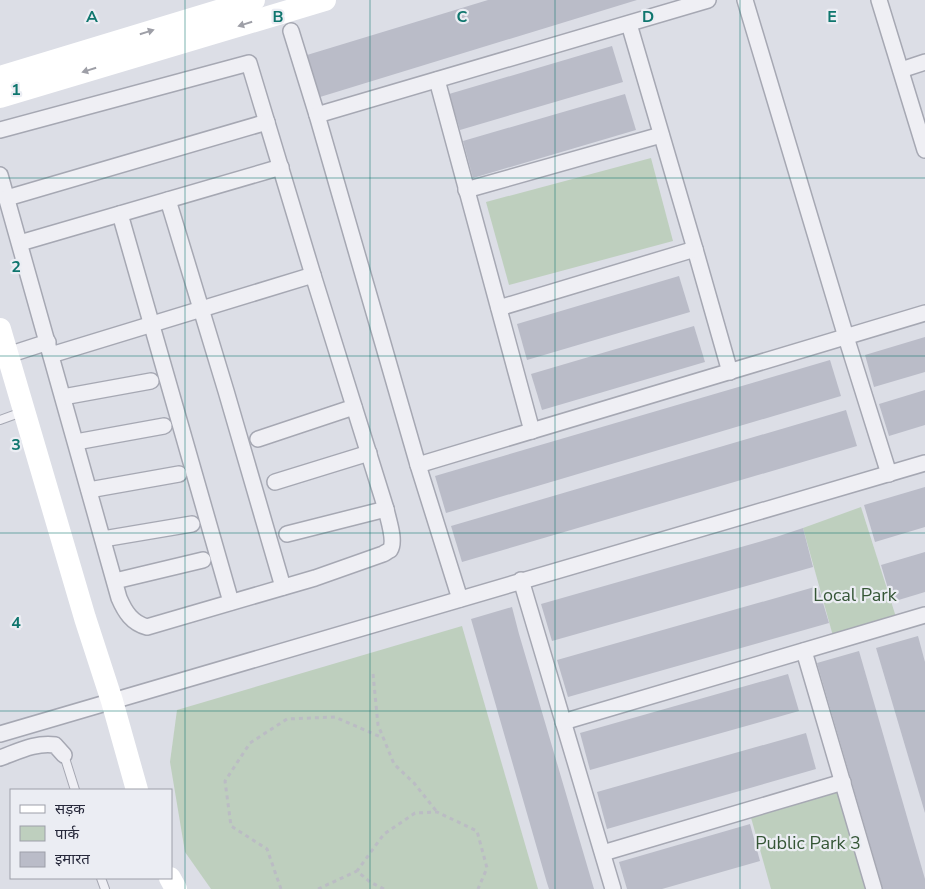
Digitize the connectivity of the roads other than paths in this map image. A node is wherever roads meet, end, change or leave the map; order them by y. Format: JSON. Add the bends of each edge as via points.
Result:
{"nodes":[{"id":1,"x":254,"y":0,"type":"edge"},
{"id":2,"x":325,"y":0,"type":"edge"},
{"id":3,"x":708,"y":0,"type":"edge"},
{"id":4,"x":745,"y":0,"type":"edge"},
{"id":5,"x":879,"y":0,"type":"edge"},
{"id":6,"x":629,"y":24,"type":"junction"},
{"id":7,"x":291,"y":31,"type":"dead end"},
{"id":8,"x":925,"y":62,"type":"edge"},
{"id":9,"x":901,"y":70,"type":"junction"},
{"id":10,"x":0,"y":77,"type":"edge"},
{"id":11,"x":437,"y":80,"type":"junction"},
{"id":12,"x":0,"y":97,"type":"edge"},
{"id":13,"x":316,"y":116,"type":"junction"},
{"id":14,"x":267,"y":122,"type":"junction"},
{"id":15,"x":0,"y":130,"type":"edge"},
{"id":16,"x":661,"y":135,"type":"junction"},
{"id":17,"x":925,"y":150,"type":"edge"},
{"id":18,"x":281,"y":167,"type":"junction"},
{"id":19,"x":0,"y":175,"type":"edge"},
{"id":20,"x":466,"y":190,"type":"junction"},
{"id":21,"x":7,"y":198,"type":"junction"},
{"id":22,"x":168,"y":200,"type":"junction"},
{"id":23,"x":120,"y":214,"type":"junction"},
{"id":24,"x":20,"y":244,"type":"junction"},
{"id":25,"x":695,"y":249,"type":"junction"},
{"id":26,"x":314,"y":276,"type":"junction"},
{"id":27,"x":500,"y":308,"type":"junction"},
{"id":28,"x":201,"y":310,"type":"junction"},
{"id":29,"x":925,"y":313,"type":"edge"},
{"id":30,"x":151,"y":325,"type":"junction"},
{"id":31,"x":0,"y":329,"type":"edge"},
{"id":32,"x":846,"y":337,"type":"junction"},
{"id":33,"x":50,"y":349,"type":"junction"},
{"id":34,"x":8,"y":355,"type":"junction"},
{"id":35,"x":730,"y":372,"type":"junction"},
{"id":36,"x":151,"y":381,"type":"dead end"},
{"id":37,"x":63,"y":397,"type":"junction"},
{"id":38,"x":354,"y":407,"type":"junction"},
{"id":39,"x":24,"y":412,"type":"junction"},
{"id":40,"x":0,"y":420,"type":"edge"},
{"id":41,"x":164,"y":426,"type":"dead end"},
{"id":42,"x":532,"y":431,"type":"junction"},
{"id":43,"x":258,"y":439,"type":"dead end"},
{"id":44,"x":76,"y":442,"type":"junction"},
{"id":45,"x":369,"y":453,"type":"junction"},
{"id":46,"x":925,"y":463,"type":"edge"},
{"id":47,"x":418,"y":465,"type":"junction"},
{"id":48,"x":179,"y":474,"type":"dead end"},
{"id":49,"x":889,"y":474,"type":"junction"},
{"id":50,"x":275,"y":482,"type":"dead end"},
{"id":51,"x":89,"y":490,"type":"junction"},
{"id":52,"x":386,"y":509,"type":"junction"},
{"id":53,"x":192,"y":524,"type":"dead end"},
{"id":54,"x":287,"y":534,"type":"dead end"},
{"id":55,"x":103,"y":539,"type":"junction"},
{"id":56,"x":202,"y":560,"type":"dead end"},
{"id":57,"x":115,"y":580,"type":"junction"},
{"id":58,"x":521,"y":580,"type":"junction"},
{"id":59,"x":283,"y":587,"type":"junction"},
{"id":60,"x":460,"y":599,"type":"junction"},
{"id":61,"x":231,"y":602,"type":"junction"},
{"id":62,"x":925,"y":615,"type":"edge"},
{"id":63,"x":804,"y":651,"type":"junction"},
{"id":64,"x":112,"y":701,"type":"junction"},
{"id":65,"x":563,"y":722,"type":"junction"},
{"id":66,"x":0,"y":734,"type":"edge"},
{"id":67,"x":64,"y":755,"type":"joint"},
{"id":68,"x":0,"y":758,"type":"edge"},
{"id":69,"x":842,"y":782,"type":"junction"},
{"id":70,"x":75,"y":789,"type":"edge"},
{"id":71,"x":137,"y":789,"type":"edge"},
{"id":72,"x":603,"y":854,"type":"junction"},
{"id":73,"x":613,"y":889,"type":"edge"},
{"id":74,"x":874,"y":889,"type":"edge"}],
"edges":[{"from":10,"to":1,"type":"main road","one_way":true},
{"from":2,"to":12,"type":"main road","one_way":true},
{"from":3,"to":6,"type":"street"},
{"from":4,"to":32,"type":"street"},
{"from":5,"to":9,"type":"street"},
{"from":6,"to":11,"type":"street"},
{"from":6,"to":16,"type":"street"},
{"from":7,"to":13,"type":"street"},
{"from":8,"to":9,"type":"street"},
{"from":9,"to":17,"type":"street"},
{"from":11,"to":13,"type":"street"},
{"from":11,"to":20,"type":"street"},
{"from":13,"to":47,"type":"street"},
{"from":14,"to":15,"type":"street","via":[[249,63]]},
{"from":14,"to":18,"type":"street"},
{"from":14,"to":21,"type":"street"},
{"from":16,"to":20,"type":"street"},
{"from":16,"to":25,"type":"street"},
{"from":18,"to":22,"type":"street"},
{"from":18,"to":26,"type":"street"},
{"from":19,"to":21,"type":"street"},
{"from":20,"to":27,"type":"street"},
{"from":21,"to":24,"type":"street"},
{"from":22,"to":23,"type":"street"},
{"from":22,"to":28,"type":"street"},
{"from":23,"to":24,"type":"street"},
{"from":23,"to":30,"type":"street"},
{"from":24,"to":33,"type":"street"},
{"from":25,"to":27,"type":"street"},
{"from":25,"to":35,"type":"street"},
{"from":26,"to":28,"type":"street"},
{"from":26,"to":38,"type":"street"},
{"from":27,"to":42,"type":"street"},
{"from":28,"to":30,"type":"street"},
{"from":28,"to":59,"type":"street"},
{"from":29,"to":32,"type":"street"},
{"from":30,"to":33,"type":"street"},
{"from":30,"to":61,"type":"street"},
{"from":31,"to":34,"type":"main road"},
{"from":32,"to":35,"type":"street"},
{"from":32,"to":49,"type":"street"},
{"from":33,"to":34,"type":"street"},
{"from":33,"to":37,"type":"street"},
{"from":34,"to":39,"type":"main road"},
{"from":35,"to":42,"type":"street"},
{"from":36,"to":37,"type":"street"},
{"from":37,"to":44,"type":"street"},
{"from":38,"to":43,"type":"street"},
{"from":38,"to":45,"type":"street"},
{"from":39,"to":40,"type":"lane"},
{"from":39,"to":64,"type":"main road"},
{"from":41,"to":44,"type":"street"},
{"from":42,"to":47,"type":"street"},
{"from":44,"to":51,"type":"street"},
{"from":45,"to":50,"type":"street"},
{"from":45,"to":52,"type":"street"},
{"from":46,"to":49,"type":"street"},
{"from":47,"to":60,"type":"street"},
{"from":48,"to":51,"type":"street"},
{"from":49,"to":58,"type":"street"},
{"from":51,"to":55,"type":"street"},
{"from":52,"to":54,"type":"street"},
{"from":52,"to":59,"type":"street","via":[[392,535],[389,551]]},
{"from":53,"to":55,"type":"street"},
{"from":55,"to":57,"type":"street"},
{"from":56,"to":57,"type":"street"},
{"from":57,"to":61,"type":"street","via":[[123,608],[133,620],[147,627]]},
{"from":58,"to":60,"type":"street"},
{"from":58,"to":65,"type":"street"},
{"from":59,"to":61,"type":"street"},
{"from":60,"to":64,"type":"street"},
{"from":62,"to":63,"type":"street"},
{"from":63,"to":65,"type":"street"},
{"from":63,"to":69,"type":"street"},
{"from":64,"to":66,"type":"street"},
{"from":64,"to":71,"type":"main road"},
{"from":65,"to":72,"type":"street"},
{"from":67,"to":68,"type":"street","via":[[55,745],[47,744]]},
{"from":67,"to":70,"type":"lane"},
{"from":69,"to":72,"type":"street"},
{"from":69,"to":74,"type":"street"},
{"from":72,"to":73,"type":"street"}]}
